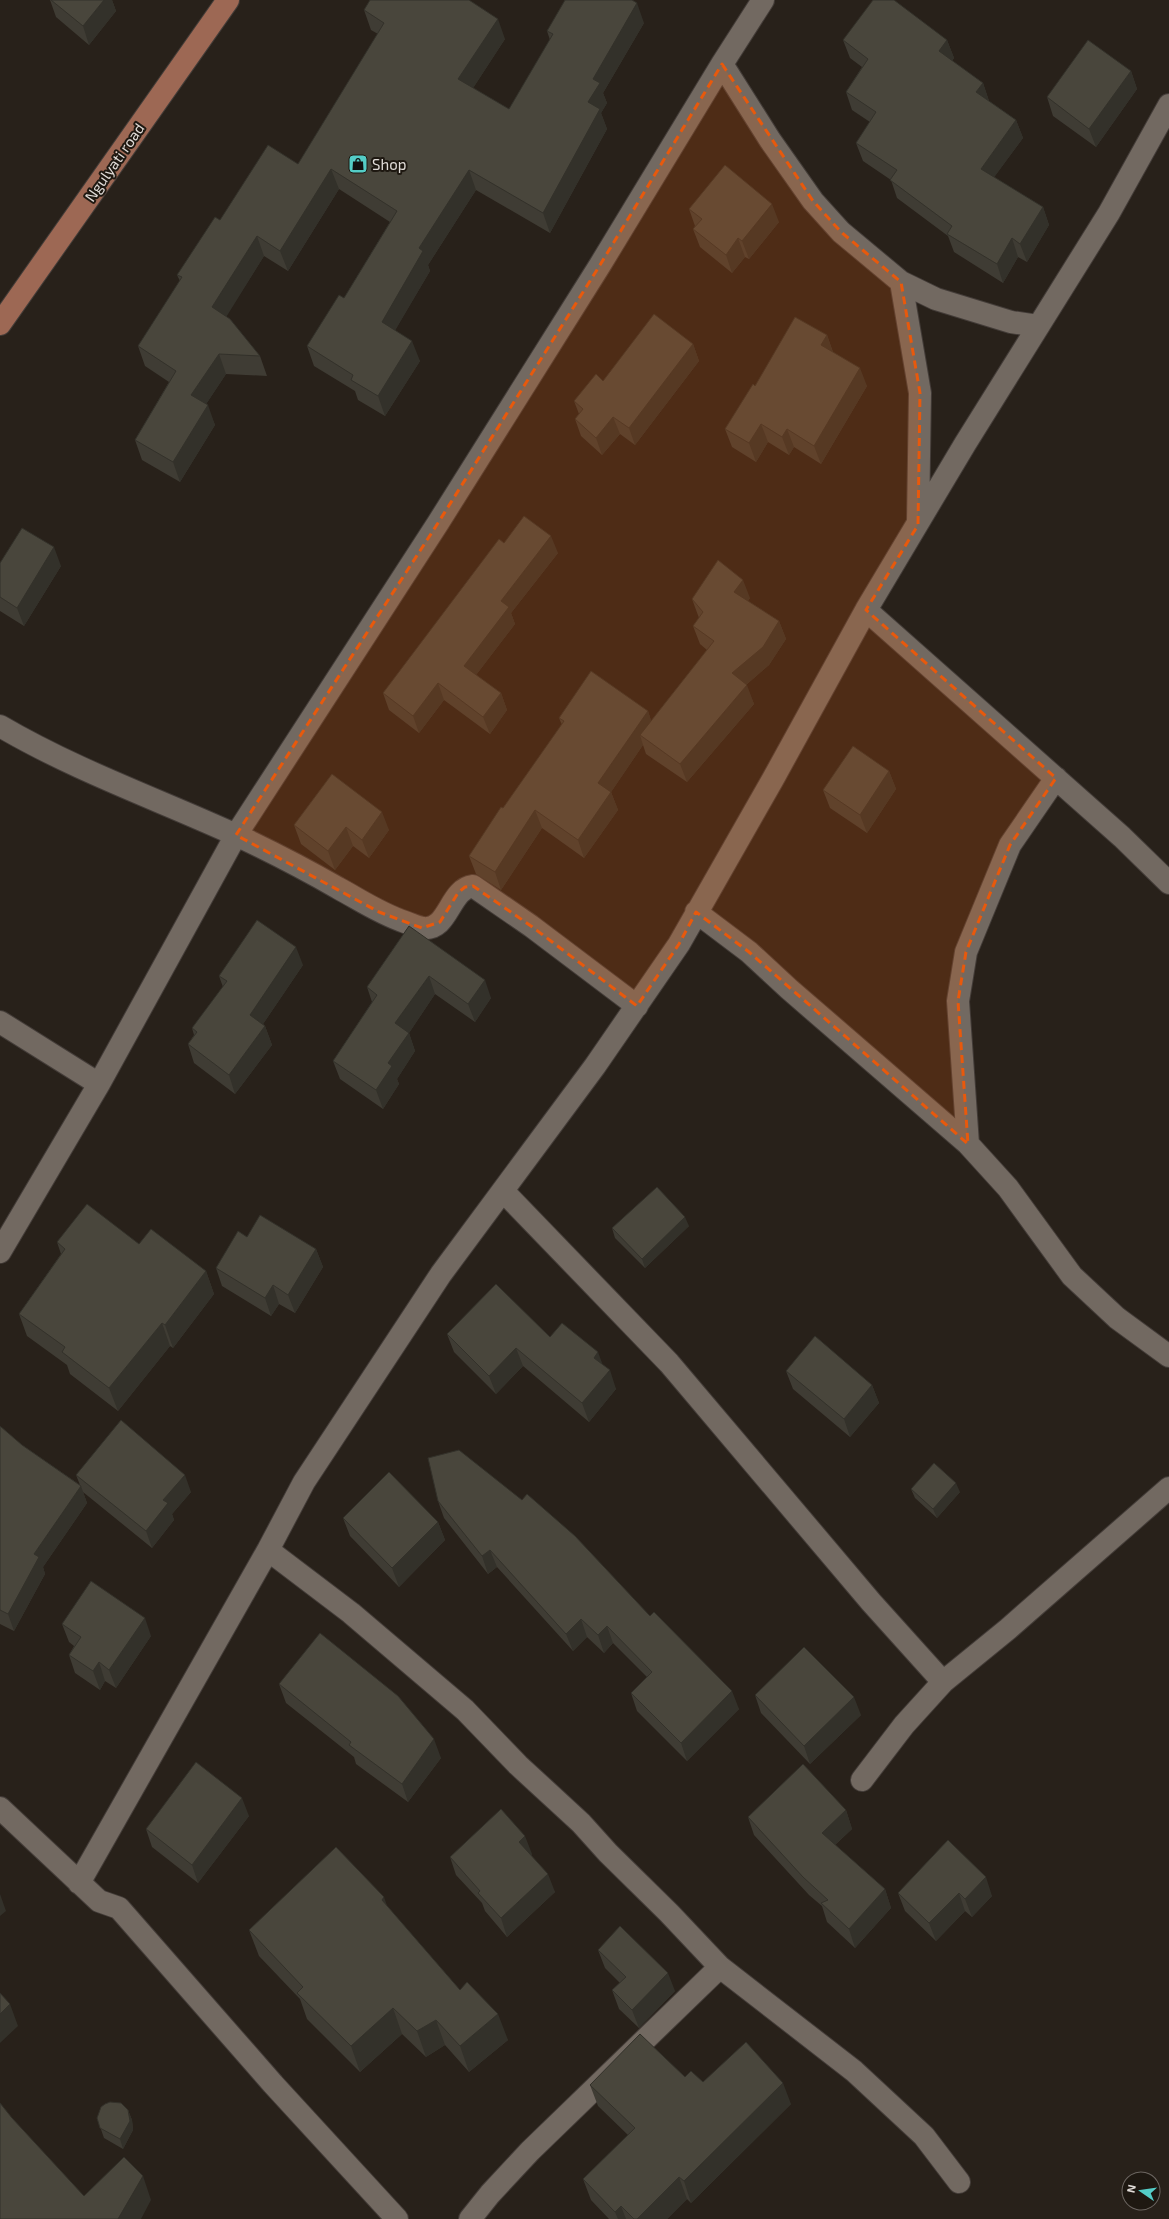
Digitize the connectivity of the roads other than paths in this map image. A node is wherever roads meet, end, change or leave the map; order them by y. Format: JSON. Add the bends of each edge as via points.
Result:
{"nodes":[{"id":1,"x":228,"y":0,"type":"edge"},
{"id":2,"x":763,"y":0,"type":"edge"},
{"id":3,"x":722,"y":64,"type":"junction"},
{"id":4,"x":1169,"y":105,"type":"edge"},
{"id":5,"x":901,"y":282,"type":"junction"},
{"id":6,"x":0,"y":324,"type":"edge"},
{"id":7,"x":1038,"y":326,"type":"junction"},
{"id":8,"x":918,"y":525,"type":"junction"},
{"id":9,"x":866,"y":610,"type":"junction"},
{"id":10,"x":0,"y":726,"type":"edge"},
{"id":11,"x":1056,"y":778,"type":"junction"},
{"id":12,"x":236,"y":835,"type":"junction"},
{"id":13,"x":1169,"y":883,"type":"edge"},
{"id":14,"x":696,"y":912,"type":"junction"},
{"id":15,"x":637,"y":1006,"type":"junction"},
{"id":16,"x":0,"y":1022,"type":"edge"},
{"id":17,"x":99,"y":1084,"type":"junction"},
{"id":18,"x":968,"y":1144,"type":"junction"},
{"id":19,"x":504,"y":1192,"type":"junction"},
{"id":20,"x":0,"y":1252,"type":"edge"},
{"id":21,"x":1169,"y":1356,"type":"edge"},
{"id":22,"x":1169,"y":1488,"type":"edge"},
{"id":23,"x":268,"y":1550,"type":"junction"},
{"id":24,"x":943,"y":1682,"type":"junction"},
{"id":25,"x":862,"y":1780,"type":"dead end"},
{"id":26,"x":0,"y":1808,"type":"edge"},
{"id":27,"x":79,"y":1883,"type":"junction"},
{"id":28,"x":720,"y":1967,"type":"junction"},
{"id":29,"x":959,"y":2182,"type":"dead end"},
{"id":30,"x":397,"y":2219,"type":"edge"},
{"id":31,"x":470,"y":2219,"type":"edge"}],
"edges":[{"from":1,"to":6,"type":"main road","name":"Ngulyati road"},
{"from":2,"to":3,"type":"street"},
{"from":3,"to":5,"type":"street","via":[[770,140],[813,201],[841,232]]},
{"from":3,"to":12,"type":"street","via":[[600,265],[442,516]]},
{"from":4,"to":7,"type":"street","via":[[1109,213]]},
{"from":5,"to":7,"type":"street","via":[[936,299],[1011,322]]},
{"from":5,"to":8,"type":"street","via":[[920,393]]},
{"from":7,"to":8,"type":"street"},
{"from":8,"to":9,"type":"street"},
{"from":9,"to":11,"type":"street"},
{"from":9,"to":14,"type":"street"},
{"from":10,"to":12,"type":"street","via":[[113,783]]},
{"from":11,"to":13,"type":"street"},
{"from":11,"to":18,"type":"street","via":[[1010,845],[966,952],[958,1001]]},
{"from":12,"to":15,"type":"street","via":[[379,912],[422,928],[440,922],[458,893],[465,887],[473,886]]},
{"from":12,"to":17,"type":"street"},
{"from":14,"to":15,"type":"street","via":[[679,944]]},
{"from":14,"to":18,"type":"street","via":[[749,952]]},
{"from":15,"to":19,"type":"street"},
{"from":16,"to":17,"type":"street"},
{"from":17,"to":20,"type":"street"},
{"from":18,"to":21,"type":"street","via":[[1008,1188],[1072,1276],[1117,1318]]},
{"from":19,"to":23,"type":"street","via":[[442,1274],[304,1482]]},
{"from":19,"to":24,"type":"street","via":[[670,1363],[871,1602]]},
{"from":22,"to":24,"type":"street","via":[[1008,1629]]},
{"from":23,"to":27,"type":"street"},
{"from":23,"to":28,"type":"street","via":[[350,1613],[465,1710],[518,1765],[581,1823],[608,1854]]},
{"from":24,"to":25,"type":"street","via":[[904,1725]]},
{"from":26,"to":27,"type":"street"},
{"from":27,"to":30,"type":"street","via":[[99,1901],[119,1908],[273,2084]]},
{"from":28,"to":29,"type":"street","via":[[854,2071],[924,2136]]},
{"from":28,"to":31,"type":"street","via":[[530,2151]]}]}
